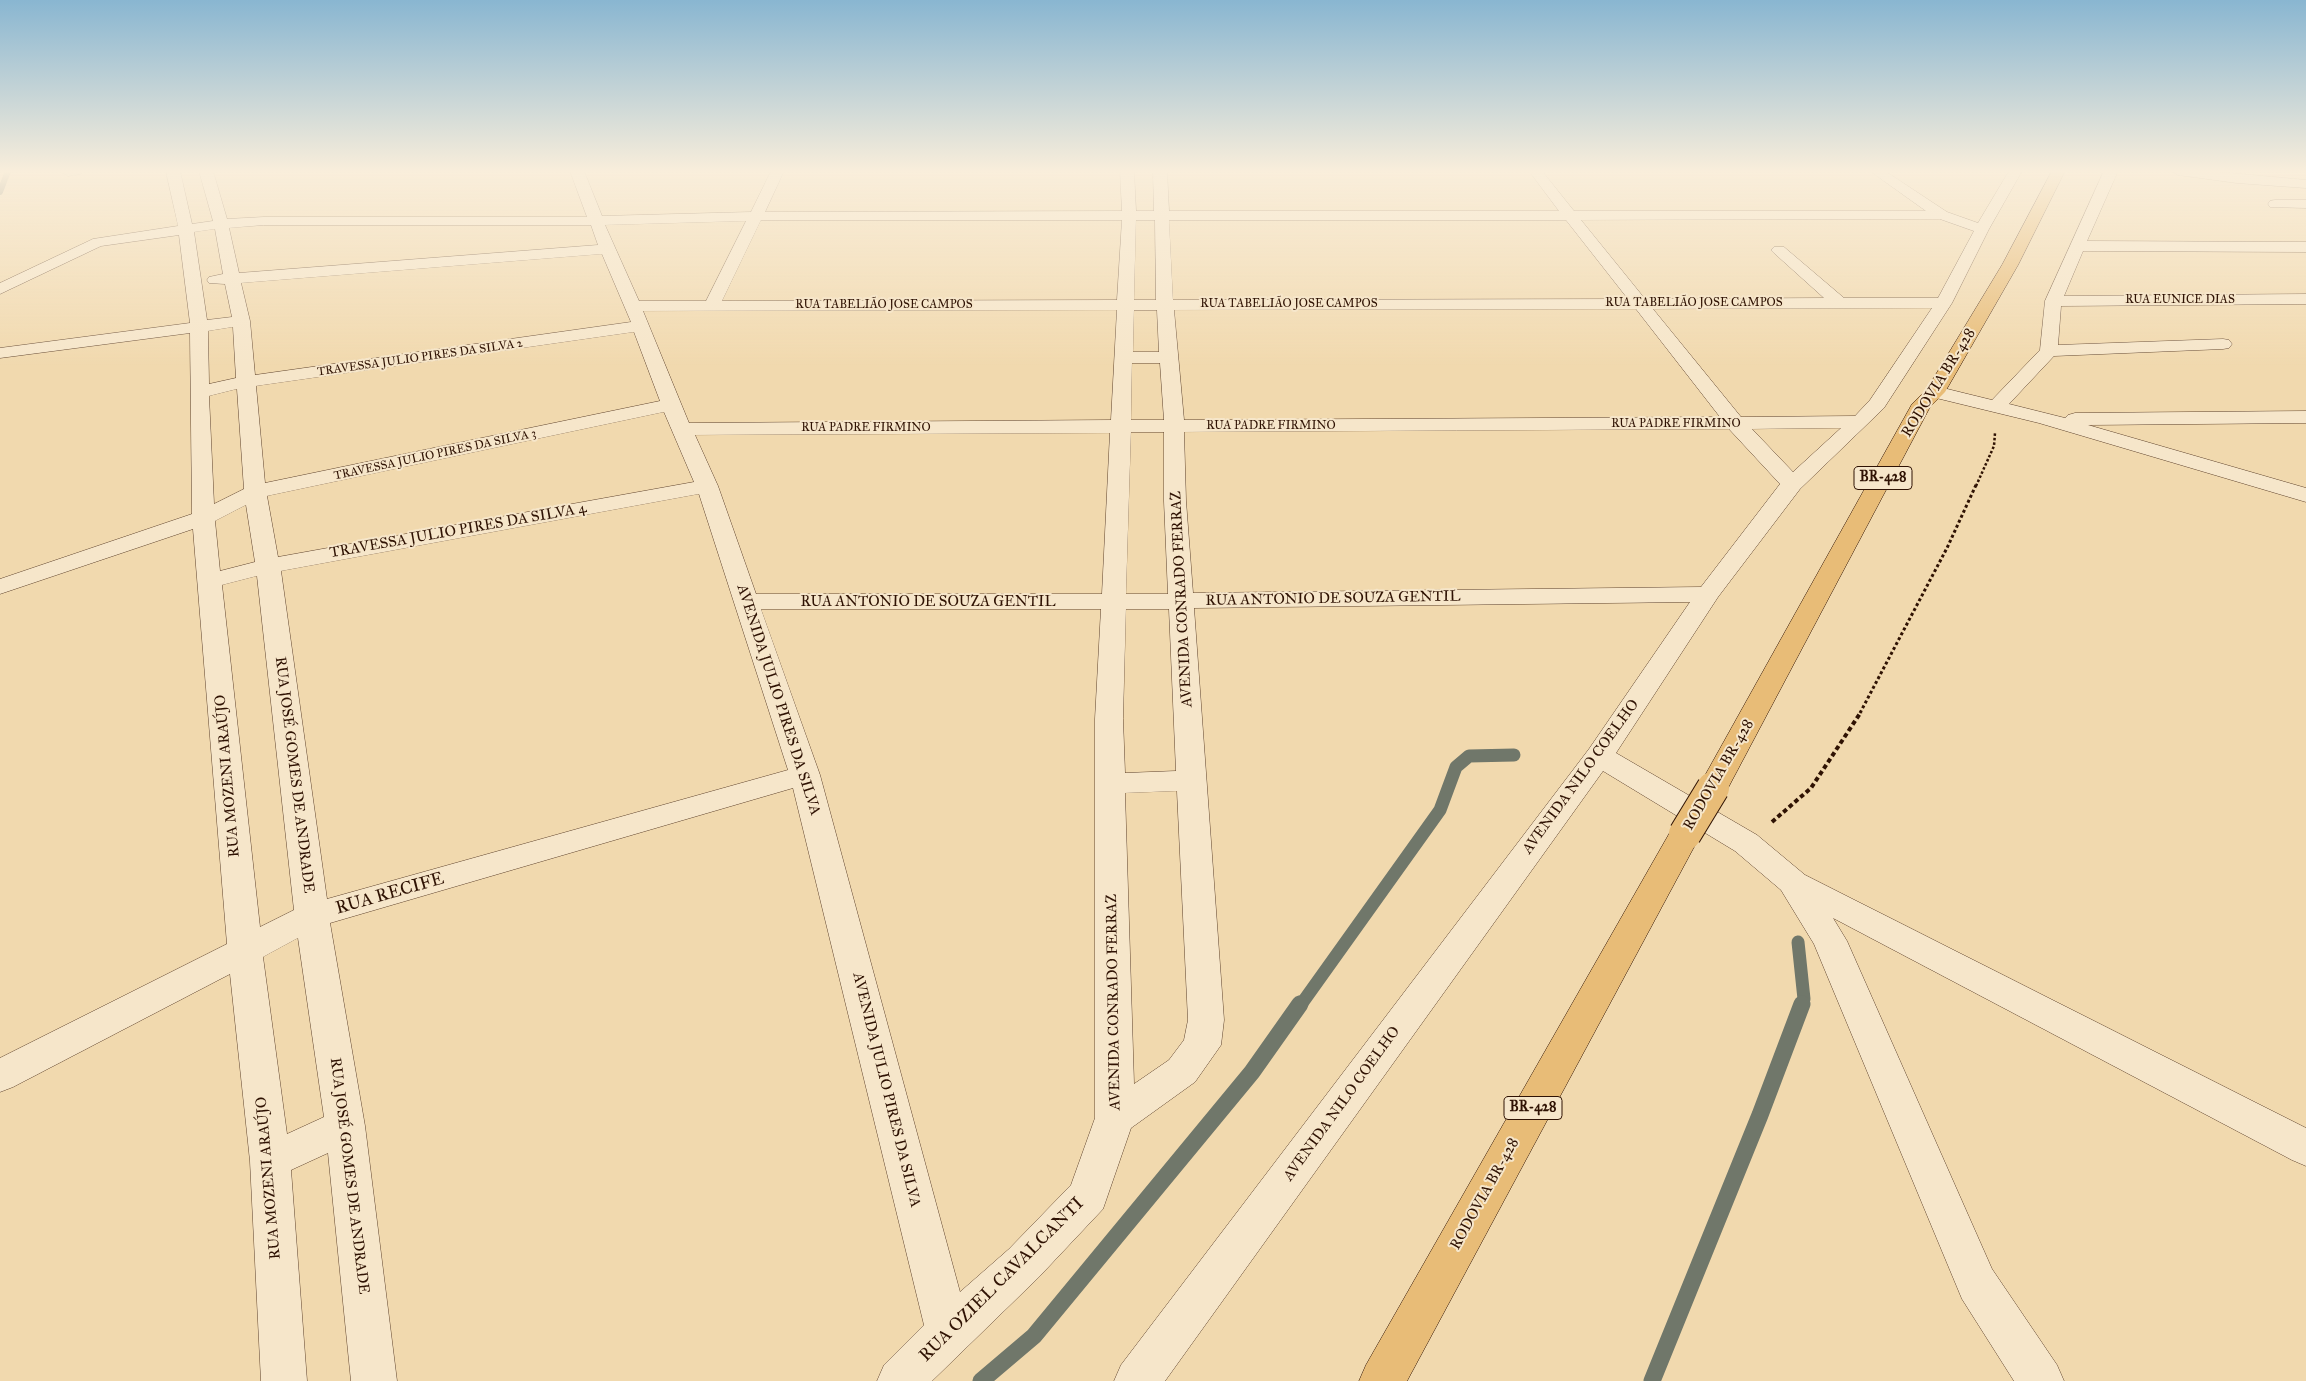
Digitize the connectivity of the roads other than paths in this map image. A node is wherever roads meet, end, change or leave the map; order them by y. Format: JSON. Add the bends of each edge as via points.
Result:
{"nodes":[{"id":1,"x":132,"y":235,"type":"edge"},
{"id":2,"x":187,"y":235,"type":"edge"},
{"id":3,"x":223,"y":235,"type":"edge"},
{"id":4,"x":602,"y":235,"type":"edge"},
{"id":5,"x":746,"y":235,"type":"edge"},
{"id":6,"x":1128,"y":235,"type":"edge"},
{"id":7,"x":1163,"y":235,"type":"edge"},
{"id":8,"x":1586,"y":235,"type":"edge"},
{"id":9,"x":1979,"y":235,"type":"edge"},
{"id":10,"x":2025,"y":235,"type":"edge"},
{"id":11,"x":2081,"y":235,"type":"edge"},
{"id":12,"x":2076,"y":246,"type":"junction"},
{"id":13,"x":2306,"y":246,"type":"edge"},
{"id":14,"x":607,"y":249,"type":"junction"},
{"id":15,"x":1779,"y":250,"type":"dead end"},
{"id":16,"x":1163,"y":252,"type":"junction"},
{"id":17,"x":1127,"y":254,"type":"junction"},
{"id":18,"x":232,"y":278,"type":"junction"},
{"id":19,"x":193,"y":283,"type":"junction"},
{"id":20,"x":0,"y":289,"type":"edge"},
{"id":21,"x":2306,"y":299,"type":"edge"},
{"id":22,"x":2053,"y":301,"type":"junction"},
{"id":23,"x":1838,"y":302,"type":"junction"},
{"id":24,"x":1640,"y":303,"type":"junction"},
{"id":25,"x":1944,"y":303,"type":"junction"},
{"id":26,"x":1124,"y":304,"type":"junction"},
{"id":27,"x":1165,"y":304,"type":"junction"},
{"id":28,"x":712,"y":305,"type":"junction"},
{"id":29,"x":638,"y":316,"type":"junction"},
{"id":30,"x":240,"y":321,"type":"junction"},
{"id":31,"x":200,"y":328,"type":"junction"},
{"id":32,"x":2223,"y":344,"type":"dead end"},
{"id":33,"x":2049,"y":351,"type":"junction"},
{"id":34,"x":0,"y":353,"type":"edge"},
{"id":35,"x":1169,"y":357,"type":"junction"},
{"id":36,"x":1123,"y":358,"type":"junction"},
{"id":37,"x":246,"y":382,"type":"junction"},
{"id":38,"x":199,"y":392,"type":"junction"},
{"id":39,"x":1935,"y":392,"type":"junction"},
{"id":40,"x":1996,"y":407,"type":"junction"},
{"id":41,"x":2306,"y":416,"type":"edge"},
{"id":42,"x":677,"y":417,"type":"junction"},
{"id":43,"x":2046,"y":419,"type":"junction"},
{"id":44,"x":1860,"y":422,"type":"junction"},
{"id":45,"x":1736,"y":424,"type":"junction"},
{"id":46,"x":1122,"y":426,"type":"junction"},
{"id":47,"x":1174,"y":426,"type":"junction"},
{"id":48,"x":1792,"y":484,"type":"junction"},
{"id":49,"x":707,"y":486,"type":"junction"},
{"id":50,"x":255,"y":492,"type":"junction"},
{"id":51,"x":2306,"y":495,"type":"edge"},
{"id":52,"x":203,"y":518,"type":"junction"},
{"id":53,"x":268,"y":566,"type":"junction"},
{"id":54,"x":210,"y":581,"type":"junction"},
{"id":55,"x":0,"y":587,"type":"edge"},
{"id":56,"x":1708,"y":594,"type":"junction"},
{"id":57,"x":1182,"y":601,"type":"junction"},
{"id":58,"x":746,"y":602,"type":"junction"},
{"id":59,"x":1114,"y":602,"type":"junction"},
{"id":60,"x":1599,"y":756,"type":"junction"},
{"id":61,"x":804,"y":775,"type":"junction"},
{"id":62,"x":1192,"y":780,"type":"junction"},
{"id":63,"x":1110,"y":784,"type":"junction"},
{"id":64,"x":1792,"y":882,"type":"junction"},
{"id":65,"x":312,"y":916,"type":"junction"},
{"id":66,"x":245,"y":951,"type":"junction"},
{"id":67,"x":0,"y":1076,"type":"edge"},
{"id":68,"x":1115,"y":1118,"type":"junction"},
{"id":69,"x":345,"y":1126,"type":"junction"},
{"id":70,"x":2306,"y":1148,"type":"edge"},
{"id":71,"x":270,"y":1161,"type":"junction"},
{"id":72,"x":948,"y":1333,"type":"junction"},
{"id":73,"x":284,"y":1381,"type":"edge"},
{"id":74,"x":374,"y":1381,"type":"edge"},
{"id":75,"x":900,"y":1381,"type":"edge"},
{"id":76,"x":1137,"y":1381,"type":"edge"},
{"id":77,"x":1382,"y":1381,"type":"edge"},
{"id":78,"x":2041,"y":1381,"type":"edge"}],
"edges":[{"from":1,"to":20,"type":"street","via":[[82,248]]},
{"from":2,"to":19,"type":"street","name":"RUA MOZENI ARAÚJO"},
{"from":3,"to":18,"type":"street","name":"RUA JOSÉ GOMES DE ANDRADE"},
{"from":4,"to":14,"type":"street","name":"AVENIDA JULIO PIRES DA SILVA"},
{"from":5,"to":28,"type":"street"},
{"from":6,"to":17,"type":"street","name":"AVENIDA CONRADO FERRAZ"},
{"from":7,"to":16,"type":"street","name":"AVENIDA CONRADO FERRAZ"},
{"from":8,"to":24,"type":"street"},
{"from":9,"to":25,"type":"street","name":"AVENIDA NILO COELHO"},
{"from":10,"to":39,"type":"highway","name":"RODOVIA BR-428","number":"BR-428"},
{"from":11,"to":12,"type":"street"},
{"from":12,"to":13,"type":"street"},
{"from":12,"to":22,"type":"street"},
{"from":14,"to":18,"type":"street"},
{"from":14,"to":29,"type":"street","name":"AVENIDA JULIO PIRES DA SILVA"},
{"from":15,"to":23,"type":"street"},
{"from":16,"to":17,"type":"street"},
{"from":16,"to":27,"type":"street","name":"AVENIDA CONRADO FERRAZ"},
{"from":17,"to":26,"type":"street","name":"AVENIDA CONRADO FERRAZ"},
{"from":18,"to":19,"type":"street"},
{"from":18,"to":30,"type":"street","name":"RUA JOSÉ GOMES DE ANDRADE"},
{"from":19,"to":31,"type":"street","name":"RUA MOZENI ARAÚJO"},
{"from":21,"to":22,"type":"street","name":"RUA EUNICE DIAS"},
{"from":22,"to":33,"type":"street"},
{"from":23,"to":24,"type":"street","name":"RUA TABELIÃO JOSE CAMPOS"},
{"from":23,"to":25,"type":"street","name":"RUA TABELIÃO JOSE CAMPOS"},
{"from":24,"to":27,"type":"street","name":"RUA TABELIÃO JOSE CAMPOS"},
{"from":24,"to":45,"type":"street"},
{"from":25,"to":44,"type":"street","name":"AVENIDA NILO COELHO","via":[[1877,404]]},
{"from":26,"to":27,"type":"street","name":"RUA TABELIÃO JOSE CAMPOS"},
{"from":26,"to":28,"type":"street","name":"RUA TABELIÃO JOSE CAMPOS"},
{"from":26,"to":36,"type":"street","name":"AVENIDA CONRADO FERRAZ"},
{"from":27,"to":35,"type":"street","name":"AVENIDA CONRADO FERRAZ"},
{"from":28,"to":29,"type":"street","name":"RUA TABELIÃO JOSE CAMPOS"},
{"from":29,"to":37,"type":"street","name":"TRAVESSA JULIO PIRES DA SILVA 2"},
{"from":29,"to":42,"type":"street","name":"AVENIDA JULIO PIRES DA SILVA"},
{"from":30,"to":31,"type":"street"},
{"from":30,"to":37,"type":"street","name":"RUA JOSÉ GOMES DE ANDRADE"},
{"from":31,"to":34,"type":"street"},
{"from":31,"to":38,"type":"street","name":"RUA MOZENI ARAÚJO"},
{"from":32,"to":33,"type":"street"},
{"from":33,"to":40,"type":"street"},
{"from":35,"to":36,"type":"street"},
{"from":35,"to":47,"type":"street","name":"AVENIDA CONRADO FERRAZ"},
{"from":36,"to":46,"type":"street","name":"AVENIDA CONRADO FERRAZ"},
{"from":37,"to":38,"type":"street","name":"TRAVESSA JULIO PIRES DA SILVA 2"},
{"from":37,"to":50,"type":"street","name":"RUA JOSÉ GOMES DE ANDRADE"},
{"from":38,"to":52,"type":"street","name":"RUA MOZENI ARAÚJO"},
{"from":39,"to":40,"type":"street"},
{"from":39,"to":77,"type":"highway","name":"RODOVIA BR-428","number":"BR-428","bridge":true,"via":[[1922,404],[1713,788]]},
{"from":40,"to":43,"type":"street"},
{"from":41,"to":43,"type":"street"},
{"from":42,"to":46,"type":"street","name":"RUA PADRE FIRMINO"},
{"from":42,"to":49,"type":"street","name":"AVENIDA JULIO PIRES DA SILVA"},
{"from":42,"to":50,"type":"street","name":"TRAVESSA JULIO PIRES DA SILVA 3"},
{"from":43,"to":51,"type":"street"},
{"from":44,"to":45,"type":"street","name":"RUA PADRE FIRMINO"},
{"from":44,"to":48,"type":"street","name":"AVENIDA NILO COELHO"},
{"from":45,"to":47,"type":"street","name":"RUA PADRE FIRMINO"},
{"from":45,"to":48,"type":"street"},
{"from":46,"to":47,"type":"street","name":"RUA PADRE FIRMINO"},
{"from":46,"to":59,"type":"street","name":"AVENIDA CONRADO FERRAZ"},
{"from":47,"to":57,"type":"street","name":"AVENIDA CONRADO FERRAZ"},
{"from":48,"to":56,"type":"street","name":"AVENIDA NILO COELHO"},
{"from":49,"to":53,"type":"street","name":"TRAVESSA JULIO PIRES DA SILVA 4"},
{"from":49,"to":58,"type":"street","name":"AVENIDA JULIO PIRES DA SILVA"},
{"from":50,"to":52,"type":"street","name":"TRAVESSA JULIO PIRES DA SILVA 3"},
{"from":50,"to":53,"type":"street","name":"RUA JOSÉ GOMES DE ANDRADE"},
{"from":52,"to":54,"type":"street","name":"RUA MOZENI ARAÚJO"},
{"from":52,"to":55,"type":"street","name":"TRAVESSA JULIO PIRES DA SILVA 3"},
{"from":53,"to":54,"type":"street","name":"TRAVESSA JULIO PIRES DA SILVA 4"},
{"from":53,"to":65,"type":"street","name":"RUA JOSÉ GOMES DE ANDRADE"},
{"from":54,"to":66,"type":"street","name":"RUA MOZENI ARAÚJO"},
{"from":56,"to":57,"type":"street","name":"RUA ANTONIO DE SOUZA GENTIL"},
{"from":56,"to":60,"type":"street","name":"AVENIDA NILO COELHO"},
{"from":57,"to":59,"type":"street","name":"RUA ANTONIO DE SOUZA GENTIL"},
{"from":57,"to":62,"type":"street","name":"AVENIDA CONRADO FERRAZ"},
{"from":58,"to":59,"type":"street","name":"RUA ANTONIO DE SOUZA GENTIL"},
{"from":58,"to":61,"type":"street","name":"AVENIDA JULIO PIRES DA SILVA"},
{"from":59,"to":63,"type":"street","name":"AVENIDA CONRADO FERRAZ"},
{"from":60,"to":64,"type":"street","via":[[1746,844]]},
{"from":60,"to":76,"type":"street","name":"AVENIDA NILO COELHO"},
{"from":61,"to":65,"type":"street","name":"RUA RECIFE"},
{"from":61,"to":72,"type":"street","name":"AVENIDA JULIO PIRES DA SILVA"},
{"from":62,"to":63,"type":"street"},
{"from":62,"to":68,"type":"street","name":"AVENIDA CONRADO FERRAZ","via":[[1206,1020],[1202,1044],[1182,1071]]},
{"from":63,"to":68,"type":"street","name":"AVENIDA CONRADO FERRAZ"},
{"from":64,"to":70,"type":"street"},
{"from":64,"to":78,"type":"street","via":[[1830,941],[1977,1284]]},
{"from":65,"to":66,"type":"street","name":"RUA RECIFE"},
{"from":65,"to":69,"type":"street","name":"RUA JOSÉ GOMES DE ANDRADE"},
{"from":66,"to":67,"type":"street","name":"RUA RECIFE"},
{"from":66,"to":71,"type":"street","name":"RUA MOZENI ARAÚJO"},
{"from":68,"to":72,"type":"street","name":"RUA OZIEL CAVALCANTI","via":[[1088,1196],[1024,1263]]},
{"from":69,"to":71,"type":"street"},
{"from":69,"to":74,"type":"street","name":"RUA JOSÉ GOMES DE ANDRADE"},
{"from":71,"to":73,"type":"street","name":"RUA MOZENI ARAÚJO"},
{"from":72,"to":75,"type":"street","name":"RUA OZIEL CAVALCANTI"}]}
